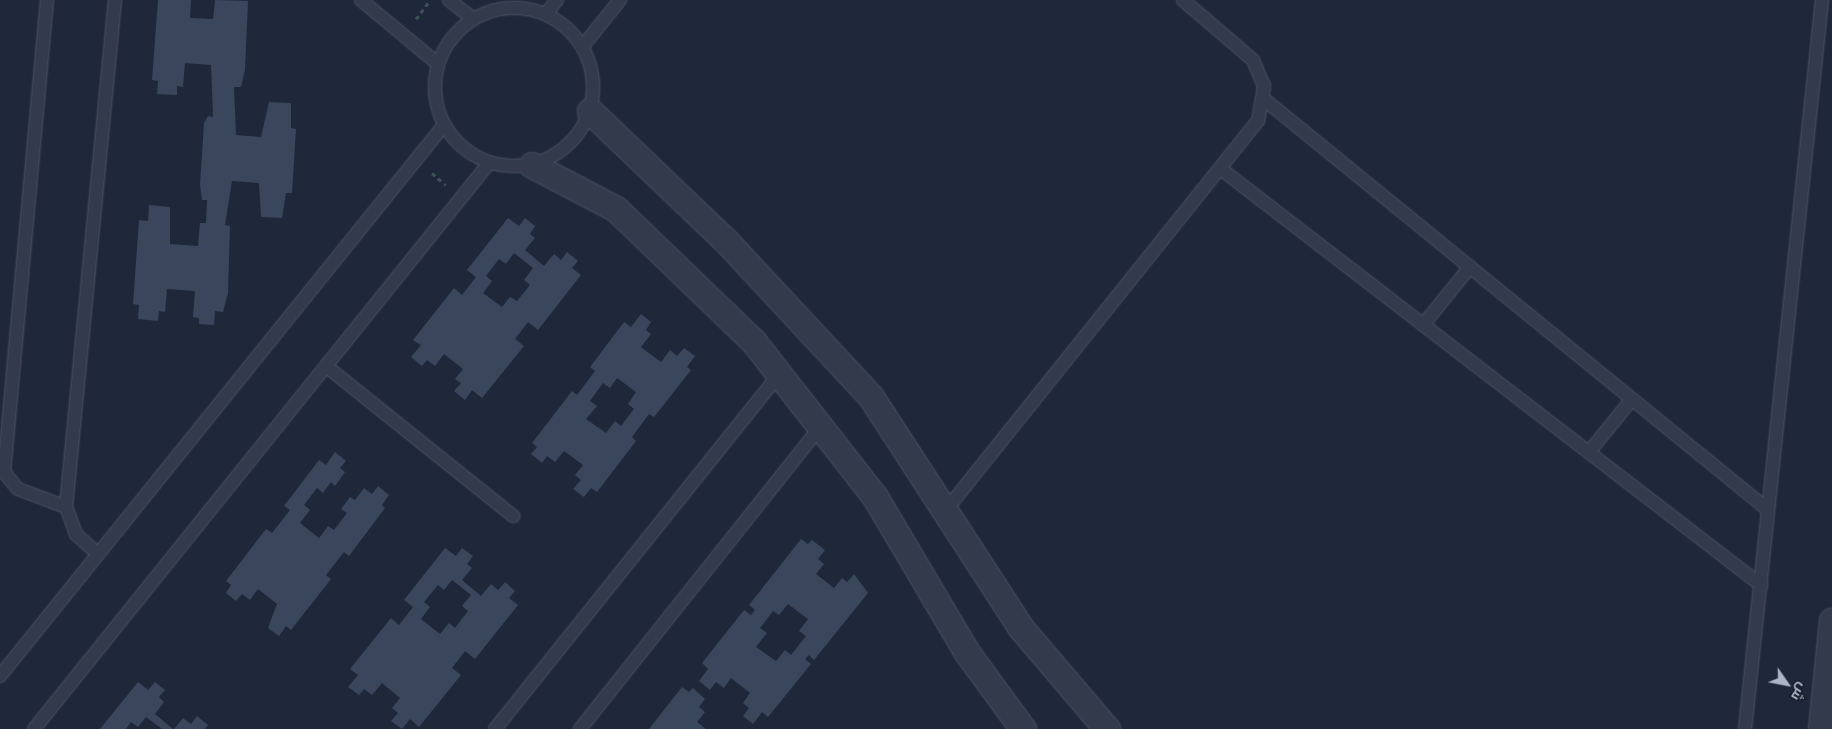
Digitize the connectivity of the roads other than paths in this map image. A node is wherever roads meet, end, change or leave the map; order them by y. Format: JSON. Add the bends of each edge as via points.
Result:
{"nodes":[{"id":1,"x":47,"y":0,"type":"edge"},
{"id":2,"x":115,"y":0,"type":"edge"},
{"id":3,"x":361,"y":0,"type":"edge"},
{"id":4,"x":449,"y":0,"type":"edge"},
{"id":5,"x":557,"y":0,"type":"edge"},
{"id":6,"x":620,"y":0,"type":"edge"},
{"id":7,"x":1183,"y":0,"type":"edge"},
{"id":8,"x":1822,"y":0,"type":"edge"},
{"id":9,"x":546,"y":14,"type":"junction"},
{"id":10,"x":473,"y":19,"type":"junction"},
{"id":11,"x":583,"y":46,"type":"junction"},
{"id":12,"x":438,"y":64,"type":"junction"},
{"id":13,"x":1265,"y":100,"type":"junction"},
{"id":14,"x":590,"y":111,"type":"junction"},
{"id":15,"x":444,"y":125,"type":"junction"},
{"id":16,"x":489,"y":163,"type":"junction"},
{"id":17,"x":532,"y":165,"type":"junction"},
{"id":18,"x":1221,"y":169,"type":"junction"},
{"id":19,"x":1470,"y":267,"type":"junction"},
{"id":20,"x":1424,"y":325,"type":"junction"},
{"id":21,"x":326,"y":366,"type":"junction"},
{"id":22,"x":780,"y":373,"type":"junction"},
{"id":23,"x":1632,"y":399,"type":"junction"},
{"id":24,"x":822,"y":426,"type":"junction"},
{"id":25,"x":1589,"y":452,"type":"junction"},
{"id":26,"x":66,"y":507,"type":"junction"},
{"id":27,"x":1767,"y":509,"type":"junction"},
{"id":28,"x":946,"y":510,"type":"junction"},
{"id":29,"x":513,"y":516,"type":"dead end"},
{"id":30,"x":98,"y":554,"type":"junction"},
{"id":31,"x":1761,"y":585,"type":"junction"},
{"id":32,"x":1832,"y":621,"type":"edge"},
{"id":33,"x":0,"y":676,"type":"edge"},
{"id":34,"x":34,"y":729,"type":"edge"},
{"id":35,"x":495,"y":729,"type":"edge"},
{"id":36,"x":580,"y":729,"type":"edge"},
{"id":37,"x":1023,"y":729,"type":"edge"},
{"id":38,"x":1106,"y":729,"type":"edge"},
{"id":39,"x":1745,"y":729,"type":"edge"},
{"id":40,"x":1821,"y":729,"type":"edge"}],
"edges":[{"from":1,"to":26,"type":"lane","via":[[4,472],[18,489]]},
{"from":2,"to":26,"type":"lane"},
{"from":3,"to":12,"type":"lane"},
{"from":4,"to":10,"type":"lane"},
{"from":5,"to":9,"type":"lane"},
{"from":6,"to":11,"type":"lane"},
{"from":7,"to":13,"type":"lane","via":[[1253,60],[1261,72]]},
{"from":8,"to":27,"type":"lane"},
{"from":9,"to":10,"type":"lane","via":[[522,8],[497,9]]},
{"from":9,"to":11,"type":"lane","via":[[567,27]]},
{"from":10,"to":12,"type":"lane","via":[[454,35]]},
{"from":11,"to":14,"type":"lane","via":[[592,69]]},
{"from":12,"to":15,"type":"lane","via":[[436,106]]},
{"from":13,"to":18,"type":"lane","via":[[1258,121]]},
{"from":13,"to":19,"type":"lane"},
{"from":14,"to":17,"type":"lane","via":[[575,140],[555,156]]},
{"from":14,"to":28,"type":"street","via":[[728,243],[831,352],[871,397]]},
{"from":15,"to":16,"type":"lane","via":[[462,148]]},
{"from":15,"to":30,"type":"lane"},
{"from":16,"to":17,"type":"lane"},
{"from":16,"to":21,"type":"lane"},
{"from":17,"to":22,"type":"street","via":[[591,192],[640,228]]},
{"from":18,"to":20,"type":"lane"},
{"from":18,"to":28,"type":"lane"},
{"from":19,"to":20,"type":"lane"},
{"from":19,"to":23,"type":"lane"},
{"from":20,"to":25,"type":"lane"},
{"from":21,"to":29,"type":"lane"},
{"from":21,"to":34,"type":"lane"},
{"from":22,"to":24,"type":"street"},
{"from":22,"to":35,"type":"lane"},
{"from":23,"to":25,"type":"lane"},
{"from":23,"to":27,"type":"lane"},
{"from":24,"to":36,"type":"lane"},
{"from":24,"to":37,"type":"street","via":[[875,497],[968,654]]},
{"from":25,"to":31,"type":"lane"},
{"from":26,"to":30,"type":"lane","via":[[76,534]]},
{"from":27,"to":31,"type":"lane"},
{"from":28,"to":38,"type":"street","via":[[1021,628]]},
{"from":30,"to":33,"type":"lane"},
{"from":31,"to":39,"type":"lane"},
{"from":32,"to":40,"type":"street"}]}
